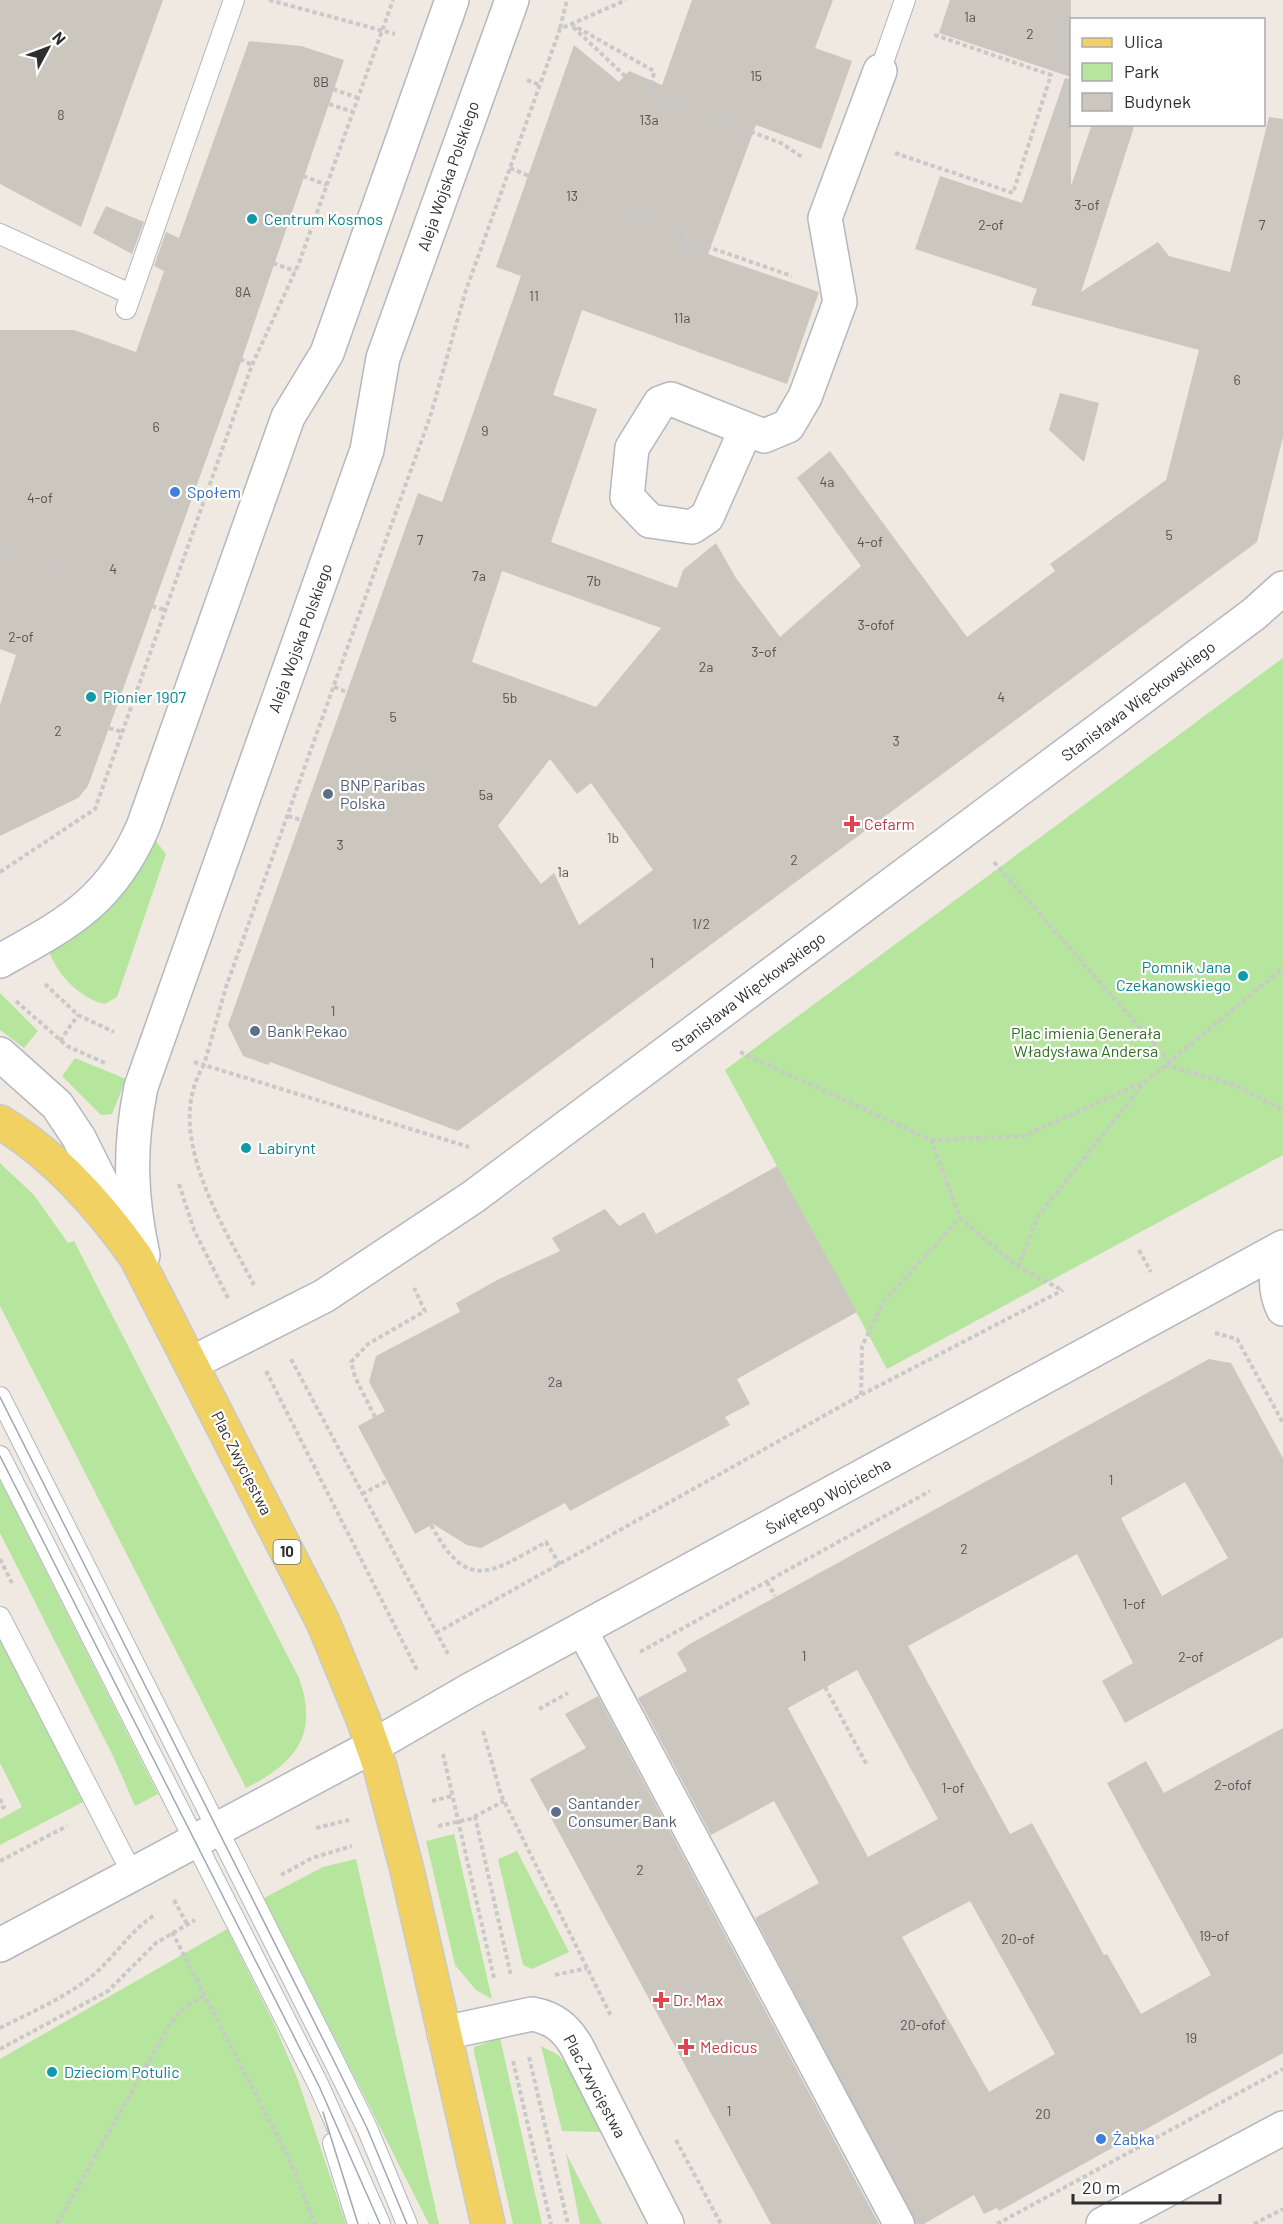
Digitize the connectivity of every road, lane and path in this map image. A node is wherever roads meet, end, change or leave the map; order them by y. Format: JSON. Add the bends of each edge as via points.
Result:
{"nodes":[{"id":1,"x":234,"y":0,"type":"edge"},
{"id":2,"x":269,"y":0,"type":"edge"},
{"id":3,"x":393,"y":0,"type":"edge"},
{"id":4,"x":452,"y":0,"type":"edge"},
{"id":5,"x":512,"y":0,"type":"edge"},
{"id":6,"x":567,"y":0,"type":"edge"},
{"id":7,"x":905,"y":0,"type":"edge"},
{"id":8,"x":279,"y":1,"type":"edge"},
{"id":9,"x":897,"y":22,"type":"junction"},
{"id":10,"x":560,"y":29,"type":"dead end"},
{"id":11,"x":382,"y":30,"type":"junction"},
{"id":12,"x":880,"y":71,"type":"joint"},
{"id":13,"x":625,"y":76,"type":"dead end"},
{"id":14,"x":333,"y":89,"type":"dead end"},
{"id":15,"x":358,"y":98,"type":"junction"},
{"id":16,"x":328,"y":104,"type":"dead end"},
{"id":17,"x":353,"y":112,"type":"junction"},
{"id":18,"x":855,"y":140,"type":"junction"},
{"id":19,"x":510,"y":168,"type":"dead end"},
{"id":20,"x":303,"y":176,"type":"dead end"},
{"id":21,"x":529,"y":176,"type":"dead end"},
{"id":22,"x":840,"y":182,"type":"junction"},
{"id":23,"x":327,"y":185,"type":"junction"},
{"id":24,"x":618,"y":207,"type":"dead end"},
{"id":25,"x":0,"y":234,"type":"edge"},
{"id":26,"x":685,"y":239,"type":"junction"},
{"id":27,"x":680,"y":254,"type":"dead end"},
{"id":28,"x":273,"y":263,"type":"dead end"},
{"id":29,"x":295,"y":272,"type":"junction"},
{"id":30,"x":838,"y":292,"type":"junction"},
{"id":31,"x":240,"y":358,"type":"dead end"},
{"id":32,"x":252,"y":364,"type":"junction"},
{"id":33,"x":746,"y":429,"type":"dead end"},
{"id":34,"x":0,"y":552,"type":"edge"},
{"id":35,"x":60,"y":573,"type":"dead end"},
{"id":36,"x":1283,"y":588,"type":"edge"},
{"id":37,"x":152,"y":606,"type":"dead end"},
{"id":38,"x":165,"y":610,"type":"junction"},
{"id":39,"x":334,"y":687,"type":"dead end"},
{"id":40,"x":347,"y":692,"type":"dead end"},
{"id":41,"x":109,"y":728,"type":"dead end"},
{"id":42,"x":122,"y":732,"type":"junction"},
{"id":43,"x":288,"y":816,"type":"dead end"},
{"id":44,"x":301,"y":820,"type":"dead end"},
{"id":45,"x":994,"y":862,"type":"dead end"},
{"id":46,"x":0,"y":872,"type":"edge"},
{"id":47,"x":0,"y":961,"type":"edge"},
{"id":48,"x":1283,"y":968,"type":"edge"},
{"id":49,"x":13,"y":999,"type":"dead end"},
{"id":50,"x":78,"y":1015,"type":"dead end"},
{"id":51,"x":60,"y":1040,"type":"junction"},
{"id":52,"x":55,"y":1048,"type":"dead end"},
{"id":53,"x":740,"y":1052,"type":"dead end"},
{"id":54,"x":0,"y":1054,"type":"edge"},
{"id":55,"x":1170,"y":1062,"type":"junction"},
{"id":56,"x":1165,"y":1065,"type":"junction"},
{"id":57,"x":113,"y":1066,"type":"dead end"},
{"id":58,"x":1145,"y":1082,"type":"junction"},
{"id":59,"x":1283,"y":1110,"type":"edge"},
{"id":60,"x":0,"y":1122,"type":"edge"},
{"id":61,"x":932,"y":1140,"type":"junction"},
{"id":62,"x":177,"y":1177,"type":"dead end"},
{"id":63,"x":495,"y":1181,"type":"junction"},
{"id":64,"x":960,"y":1218,"type":"junction"},
{"id":65,"x":1283,"y":1247,"type":"edge"},
{"id":66,"x":1018,"y":1267,"type":"junction"},
{"id":67,"x":150,"y":1280,"type":"junction"},
{"id":68,"x":411,"y":1282,"type":"dead end"},
{"id":69,"x":256,"y":1290,"type":"dead end"},
{"id":70,"x":231,"y":1302,"type":"dead end"},
{"id":71,"x":1283,"y":1309,"type":"edge"},
{"id":72,"x":1207,"y":1338,"type":"dead end"},
{"id":73,"x":288,"y":1354,"type":"dead end"},
{"id":74,"x":261,"y":1362,"type":"dead end"},
{"id":75,"x":192,"y":1363,"type":"junction"},
{"id":76,"x":861,"y":1395,"type":"junction"},
{"id":77,"x":0,"y":1397,"type":"edge"},
{"id":78,"x":375,"y":1417,"type":"dead end"},
{"id":79,"x":1283,"y":1423,"type":"edge"},
{"id":80,"x":0,"y":1456,"type":"edge"},
{"id":81,"x":387,"y":1481,"type":"dead end"},
{"id":82,"x":932,"y":1490,"type":"dead end"},
{"id":83,"x":362,"y":1494,"type":"junction"},
{"id":84,"x":431,"y":1525,"type":"dead end"},
{"id":85,"x":560,"y":1565,"type":"junction"},
{"id":86,"x":767,"y":1582,"type":"junction"},
{"id":87,"x":775,"y":1596,"type":"dead end"},
{"id":88,"x":0,"y":1617,"type":"edge"},
{"id":89,"x":582,"y":1630,"type":"junction"},
{"id":90,"x":436,"y":1633,"type":"junction"},
{"id":91,"x":449,"y":1656,"type":"dead end"},
{"id":92,"x":606,"y":1672,"type":"junction"},
{"id":93,"x":423,"y":1681,"type":"dead end"},
{"id":94,"x":825,"y":1688,"type":"dead end"},
{"id":95,"x":539,"y":1709,"type":"dead end"},
{"id":96,"x":482,"y":1728,"type":"dead end"},
{"id":97,"x":373,"y":1746,"type":"junction"},
{"id":98,"x":867,"y":1765,"type":"dead end"},
{"id":99,"x":0,"y":1799,"type":"edge"},
{"id":100,"x":504,"y":1801,"type":"junction"},
{"id":101,"x":0,"y":1809,"type":"edge"},
{"id":102,"x":99,"y":1809,"type":"junction"},
{"id":103,"x":431,"y":1827,"type":"dead end"},
{"id":104,"x":206,"y":1836,"type":"junction"},
{"id":105,"x":352,"y":1846,"type":"dead end"},
{"id":106,"x":0,"y":1861,"type":"edge"},
{"id":107,"x":133,"y":1875,"type":"junction"},
{"id":108,"x":278,"y":1876,"type":"dead end"},
{"id":109,"x":172,"y":1895,"type":"dead end"},
{"id":110,"x":184,"y":1896,"type":"dead end"},
{"id":111,"x":175,"y":1901,"type":"junction"},
{"id":112,"x":197,"y":1919,"type":"dead end"},
{"id":113,"x":187,"y":1924,"type":"junction"},
{"id":114,"x":172,"y":1932,"type":"junction"},
{"id":115,"x":0,"y":1945,"type":"edge"},
{"id":116,"x":205,"y":1995,"type":"junction"},
{"id":117,"x":613,"y":2020,"type":"dead end"},
{"id":118,"x":0,"y":2028,"type":"edge"},
{"id":119,"x":444,"y":2033,"type":"junction"},
{"id":120,"x":297,"y":2045,"type":"junction"},
{"id":121,"x":0,"y":2049,"type":"edge"},
{"id":122,"x":1283,"y":2069,"type":"edge"},
{"id":123,"x":1283,"y":2128,"type":"edge"},
{"id":124,"x":672,"y":2133,"type":"dead end"},
{"id":125,"x":469,"y":2145,"type":"junction"},
{"id":126,"x":1283,"y":2209,"type":"edge"},
{"id":127,"x":57,"y":2224,"type":"edge"},
{"id":128,"x":315,"y":2224,"type":"edge"},
{"id":129,"x":358,"y":2224,"type":"edge"},
{"id":130,"x":380,"y":2224,"type":"edge"},
{"id":131,"x":407,"y":2224,"type":"edge"},
{"id":132,"x":476,"y":2224,"type":"edge"},
{"id":133,"x":488,"y":2224,"type":"edge"},
{"id":134,"x":667,"y":2224,"type":"edge"},
{"id":135,"x":721,"y":2224,"type":"edge"},
{"id":136,"x":899,"y":2224,"type":"edge"},
{"id":137,"x":997,"y":2224,"type":"edge"},
{"id":138,"x":1103,"y":2224,"type":"edge"},
{"id":139,"x":1254,"y":2224,"type":"edge"}],
"edges":[{"from":1,"to":25,"type":"lane","via":[[128,301]]},
{"from":2,"to":8,"type":"path"},
{"from":3,"to":11,"type":"path"},
{"from":4,"to":47,"type":"street","via":[[327,353],[288,417],[132,853],[109,884],[78,915]]},
{"from":5,"to":67,"type":"street","name":"Aleja Wojska Polskiego","via":[[383,358],[367,450],[141,1087],[131,1171],[135,1219]]},
{"from":6,"to":10,"type":"path"},
{"from":7,"to":9,"type":"lane"},
{"from":8,"to":11,"type":"path"},
{"from":9,"to":12,"type":"lane"},
{"from":9,"to":18,"type":"path","via":[[1051,75],[1013,193]]},
{"from":11,"to":15,"type":"path"},
{"from":12,"to":18,"type":"street"},
{"from":13,"to":22,"type":"path","via":[[571,24],[654,71],[651,94],[781,143]]},
{"from":14,"to":15,"type":"path"},
{"from":15,"to":17,"type":"path"},
{"from":16,"to":17,"type":"path"},
{"from":17,"to":23,"type":"path"},
{"from":18,"to":22,"type":"street"},
{"from":19,"to":21,"type":"path"},
{"from":20,"to":23,"type":"path"},
{"from":22,"to":30,"type":"street","via":[[825,218]]},
{"from":23,"to":29,"type":"path"},
{"from":24,"to":26,"type":"path","via":[[687,232]]},
{"from":26,"to":27,"type":"path"},
{"from":26,"to":30,"type":"path"},
{"from":28,"to":29,"type":"path"},
{"from":29,"to":32,"type":"path"},
{"from":30,"to":33,"type":"street","via":[[840,302],[805,397],[788,426],[764,436]]},
{"from":31,"to":32,"type":"path"},
{"from":32,"to":38,"type":"path"},
{"from":34,"to":35,"type":"path"},
{"from":36,"to":63,"type":"street","name":"Stanisława Więckowskiego","via":[[1254,614]]},
{"from":37,"to":38,"type":"path"},
{"from":38,"to":42,"type":"path"},
{"from":39,"to":40,"type":"path"},
{"from":41,"to":42,"type":"path"},
{"from":42,"to":46,"type":"path","via":[[95,809]]},
{"from":43,"to":44,"type":"path"},
{"from":45,"to":55,"type":"path"},
{"from":48,"to":55,"type":"path"},
{"from":49,"to":51,"type":"path"},
{"from":50,"to":51,"type":"path"},
{"from":51,"to":52,"type":"path"},
{"from":51,"to":57,"type":"path"},
{"from":53,"to":61,"type":"path"},
{"from":54,"to":67,"type":"street","name":"Plac Zwycięstwa","via":[[53,1100],[70,1124]]},
{"from":55,"to":56,"type":"path"},
{"from":56,"to":58,"type":"path"},
{"from":56,"to":59,"type":"path","via":[[1235,1085]]},
{"from":58,"to":61,"type":"path","via":[[1024,1136]]},
{"from":58,"to":66,"type":"path","via":[[1038,1216]]},
{"from":60,"to":67,"type":"main road","name":"Plac Zwycięstwa","number":"10","via":[[72,1179],[107,1218]]},
{"from":61,"to":64,"type":"path"},
{"from":62,"to":70,"type":"path","via":[[186,1210]]},
{"from":63,"to":69,"type":"path","via":[[469,1147],[204,1065],[190,1094],[191,1137],[206,1189]]},
{"from":63,"to":75,"type":"street","name":"Stanisława Więckowskiego","via":[[324,1296]]},
{"from":64,"to":66,"type":"path"},
{"from":64,"to":76,"type":"path","via":[[884,1301],[862,1346]]},
{"from":65,"to":71,"type":"street","via":[[1276,1269],[1276,1294]]},
{"from":65,"to":89,"type":"street","name":"Świętego Wojciecha"},
{"from":66,"to":76,"type":"path","via":[[1063,1290]]},
{"from":67,"to":75,"type":"main road","name":"Plac Zwycięstwa","number":"10"},
{"from":68,"to":78,"type":"path","via":[[425,1311],[368,1344],[351,1362]]},
{"from":72,"to":79,"type":"path","via":[[1216,1333],[1237,1339]]},
{"from":73,"to":83,"type":"path"},
{"from":74,"to":93,"type":"path"},
{"from":75,"to":97,"type":"main road","name":"Plac Zwycięstwa","number":"10","via":[[323,1622]]},
{"from":76,"to":85,"type":"path"},
{"from":77,"to":104,"type":"lane"},
{"from":80,"to":104,"type":"lane"},
{"from":81,"to":83,"type":"path"},
{"from":82,"to":86,"type":"path"},
{"from":83,"to":90,"type":"path"},
{"from":84,"to":85,"type":"path","via":[[443,1547],[462,1567],[478,1572],[546,1542]]},
{"from":85,"to":90,"type":"path"},
{"from":86,"to":87,"type":"path"},
{"from":86,"to":92,"type":"path"},
{"from":88,"to":102,"type":"lane"},
{"from":89,"to":92,"type":"street"},
{"from":89,"to":97,"type":"street","name":"Świętego Wojciecha"},
{"from":90,"to":91,"type":"path"},
{"from":92,"to":95,"type":"path"},
{"from":92,"to":136,"type":"street"},
{"from":94,"to":98,"type":"path"},
{"from":96,"to":100,"type":"path"},
{"from":97,"to":104,"type":"street"},
{"from":97,"to":119,"type":"main road","name":"Plac Zwycięstwa","number":"10","via":[[405,1862]]},
{"from":99,"to":101,"type":"path","via":[[4,1807]]},
{"from":100,"to":103,"type":"path","via":[[470,1819]]},
{"from":100,"to":117,"type":"path"},
{"from":102,"to":106,"type":"path"},
{"from":102,"to":107,"type":"lane"},
{"from":104,"to":107,"type":"street"},
{"from":104,"to":120,"type":"lane"},
{"from":104,"to":131,"type":"lane","via":[[367,2128]]},
{"from":105,"to":108,"type":"path","via":[[312,1858]]},
{"from":107,"to":115,"type":"street"},
{"from":109,"to":111,"type":"path"},
{"from":110,"to":111,"type":"path"},
{"from":111,"to":113,"type":"path"},
{"from":111,"to":118,"type":"path","via":[[138,1926],[99,1970],[70,1991]]},
{"from":112,"to":113,"type":"path"},
{"from":113,"to":114,"type":"path"},
{"from":114,"to":116,"type":"path"},
{"from":114,"to":121,"type":"path","via":[[116,1985]]},
{"from":116,"to":127,"type":"path","via":[[185,2007],[170,2024]]},
{"from":116,"to":128,"type":"path","via":[[295,2172]]},
{"from":119,"to":125,"type":"main road","name":"Plac Zwycięstwa","number":"10"},
{"from":119,"to":134,"type":"street","name":"Plac Zwycięstwa","via":[[532,2014],[562,2026],[577,2047]]},
{"from":120,"to":129,"type":"lane"},
{"from":120,"to":130,"type":"lane"},
{"from":122,"to":137,"type":"path"},
{"from":123,"to":138,"type":"street"},
{"from":124,"to":135,"type":"path"},
{"from":125,"to":132,"type":"lane"},
{"from":125,"to":133,"type":"main road","name":"Plac Zwycięstwa","number":"10"},
{"from":126,"to":139,"type":"path"}]}
